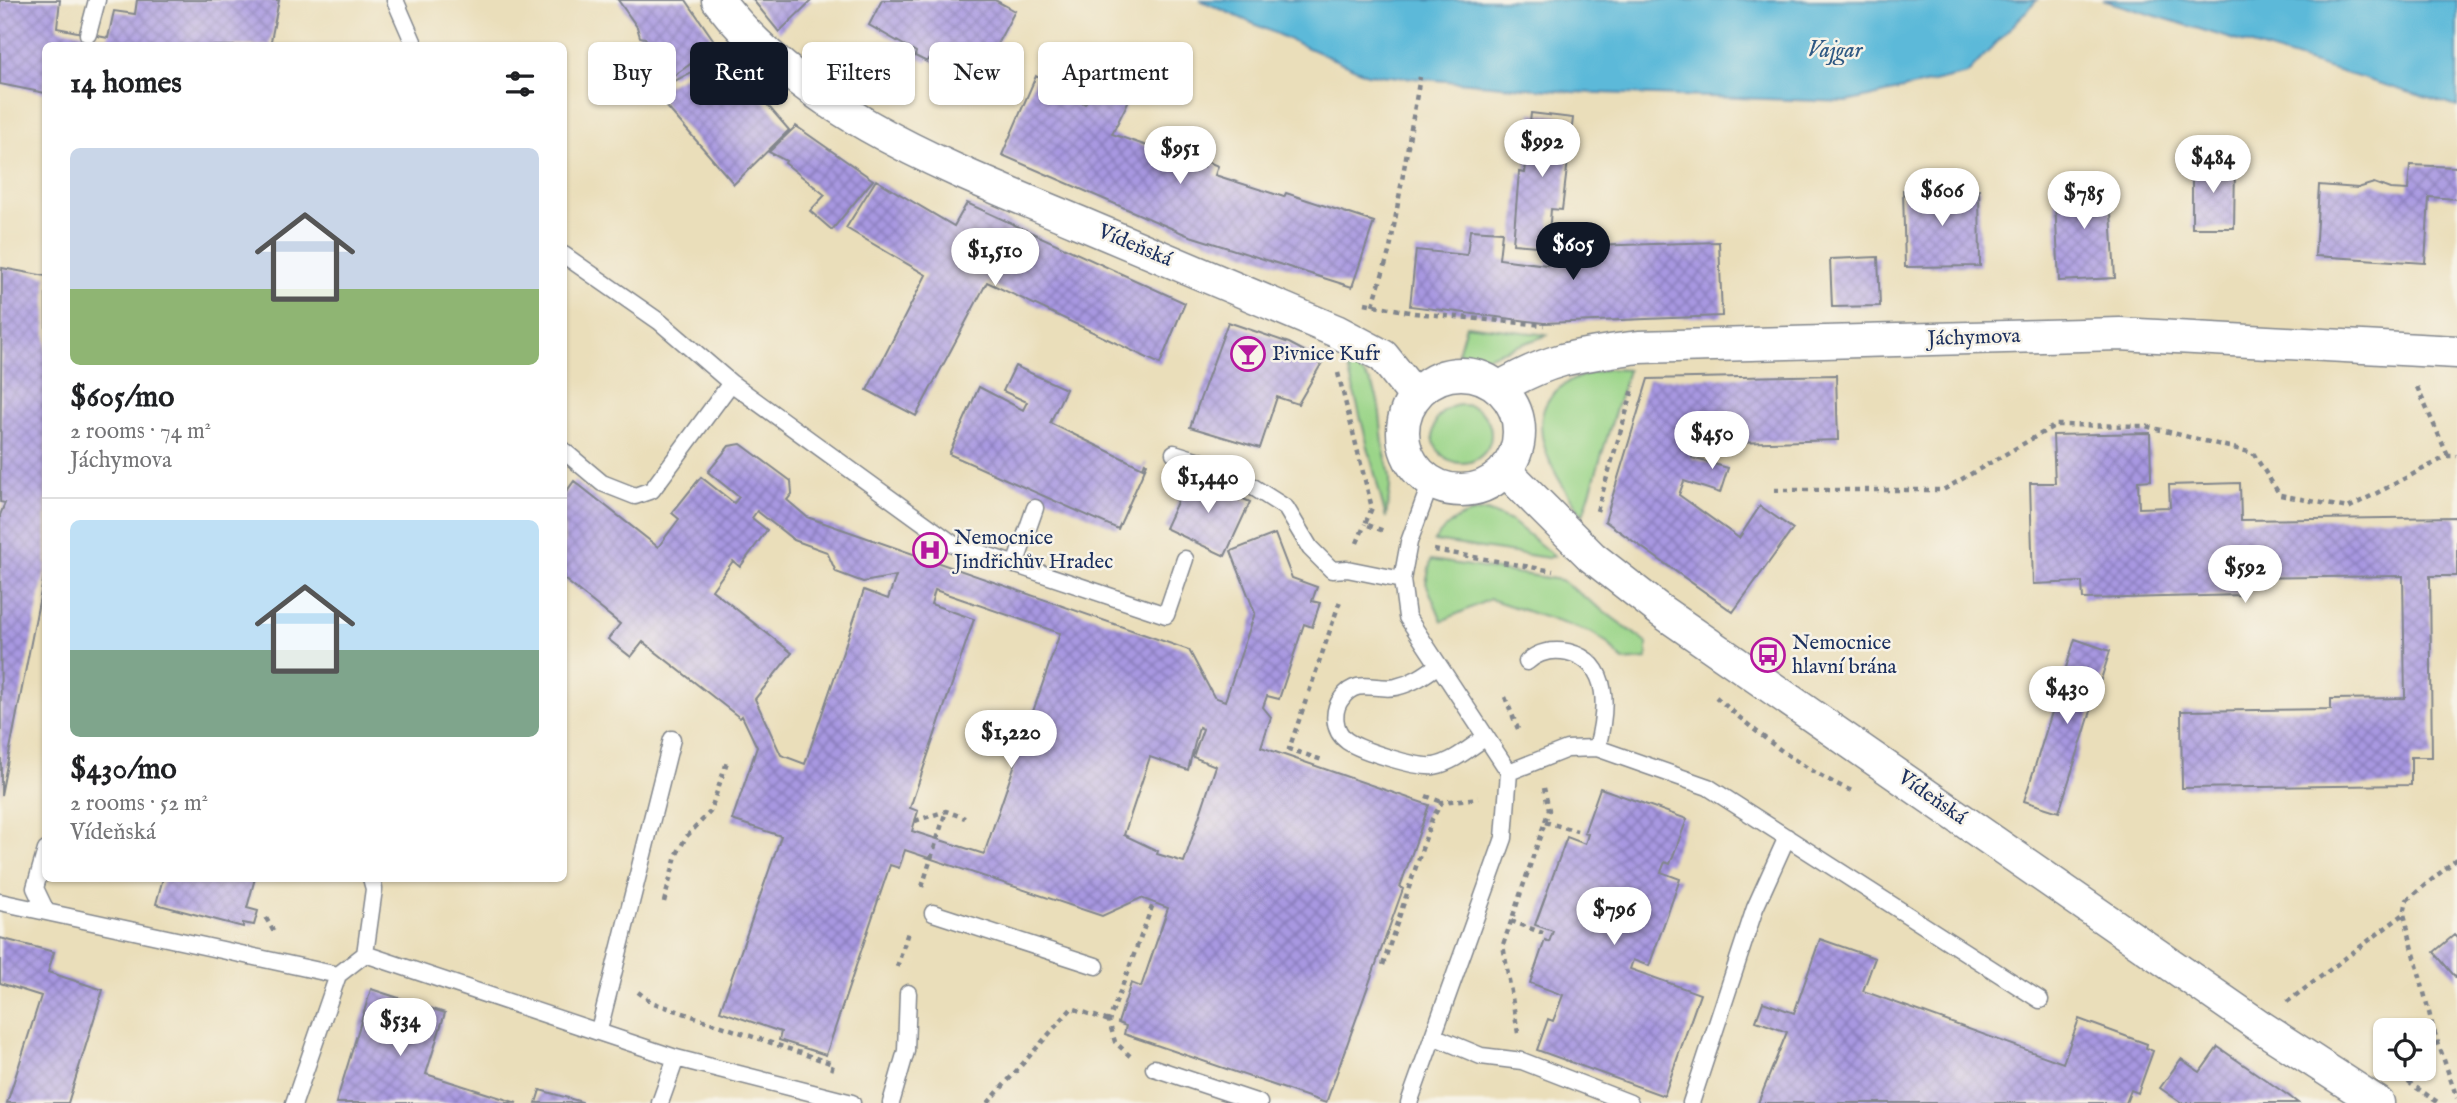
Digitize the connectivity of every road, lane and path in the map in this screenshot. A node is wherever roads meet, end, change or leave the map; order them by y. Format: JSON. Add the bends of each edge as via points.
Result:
{"nodes":[{"id":1,"x":97,"y":0,"type":"edge"},
{"id":2,"x":395,"y":0,"type":"edge"},
{"id":3,"x":718,"y":0,"type":"edge"},
{"id":4,"x":88,"y":34,"type":"dead end"},
{"id":5,"x":413,"y":42,"type":"edge"},
{"id":6,"x":1420,"y":77,"type":"dead end"},
{"id":7,"x":567,"y":257,"type":"edge"},
{"id":8,"x":1553,"y":326,"type":"dead end"},
{"id":9,"x":2457,"y":352,"type":"edge"},
{"id":10,"x":1334,"y":359,"type":"dead end"},
{"id":11,"x":2412,"y":377,"type":"dead end"},
{"id":12,"x":1636,"y":378,"type":"dead end"},
{"id":13,"x":731,"y":383,"type":"junction"},
{"id":14,"x":1499,"y":388,"type":"junction"},
{"id":15,"x":1415,"y":396,"type":"junction"},
{"id":16,"x":1174,"y":453,"type":"dead end"},
{"id":17,"x":567,"y":454,"type":"edge"},
{"id":18,"x":2448,"y":456,"type":"junction"},
{"id":19,"x":2457,"y":456,"type":"edge"},
{"id":20,"x":1505,"y":470,"type":"junction"},
{"id":21,"x":1431,"y":482,"type":"junction"},
{"id":22,"x":1774,"y":490,"type":"dead end"},
{"id":23,"x":1034,"y":508,"type":"dead end"},
{"id":24,"x":1595,"y":519,"type":"dead end"},
{"id":25,"x":1409,"y":542,"type":"junction"},
{"id":26,"x":1185,"y":559,"type":"dead end"},
{"id":27,"x":1015,"y":565,"type":"junction"},
{"id":28,"x":1563,"y":573,"type":"dead end"},
{"id":29,"x":1402,"y":580,"type":"junction"},
{"id":30,"x":1527,"y":662,"type":"dead end"},
{"id":31,"x":1438,"y":665,"type":"junction"},
{"id":32,"x":1706,"y":689,"type":"dead end"},
{"id":33,"x":1505,"y":697,"type":"dead end"},
{"id":34,"x":1520,"y":734,"type":"dead end"},
{"id":35,"x":1486,"y":737,"type":"junction"},
{"id":36,"x":672,"y":738,"type":"dead end"},
{"id":37,"x":1597,"y":748,"type":"junction"},
{"id":38,"x":727,"y":762,"type":"dead end"},
{"id":39,"x":1509,"y":772,"type":"junction"},
{"id":40,"x":1854,"y":792,"type":"dead end"},
{"id":41,"x":1508,"y":795,"type":"junction"},
{"id":42,"x":965,"y":818,"type":"dead end"},
{"id":43,"x":915,"y":821,"type":"dead end"},
{"id":44,"x":1577,"y":831,"type":"dead end"},
{"id":45,"x":1787,"y":837,"type":"junction"},
{"id":46,"x":2457,"y":859,"type":"edge"},
{"id":47,"x":42,"y":864,"type":"edge"},
{"id":48,"x":372,"y":882,"type":"edge"},
{"id":49,"x":0,"y":902,"type":"edge"},
{"id":50,"x":1153,"y":904,"type":"dead end"},
{"id":51,"x":662,"y":910,"type":"dead end"},
{"id":52,"x":46,"y":911,"type":"junction"},
{"id":53,"x":933,"y":913,"type":"dead end"},
{"id":54,"x":2404,"y":914,"type":"junction"},
{"id":55,"x":1511,"y":920,"type":"junction"},
{"id":56,"x":1543,"y":933,"type":"dead end"},
{"id":57,"x":365,"y":954,"type":"junction"},
{"id":58,"x":1383,"y":965,"type":"dead end"},
{"id":59,"x":1096,"y":966,"type":"dead end"},
{"id":60,"x":338,"y":975,"type":"junction"},
{"id":61,"x":636,"y":981,"type":"dead end"},
{"id":62,"x":908,"y":993,"type":"dead end"},
{"id":63,"x":2040,"y":1000,"type":"dead end"},
{"id":64,"x":2288,"y":1001,"type":"dead end"},
{"id":65,"x":1109,"y":1021,"type":"junction"},
{"id":66,"x":599,"y":1030,"type":"junction"},
{"id":67,"x":1433,"y":1036,"type":"junction"},
{"id":68,"x":676,"y":1058,"type":"junction"},
{"id":69,"x":1522,"y":1061,"type":"junction"},
{"id":70,"x":1154,"y":1068,"type":"joint"},
{"id":71,"x":2406,"y":1081,"type":"edge"},
{"id":72,"x":824,"y":1094,"type":"junction"},
{"id":73,"x":2457,"y":1098,"type":"edge"},
{"id":74,"x":294,"y":1103,"type":"edge"},
{"id":75,"x":660,"y":1103,"type":"edge"},
{"id":76,"x":852,"y":1103,"type":"edge"},
{"id":77,"x":891,"y":1103,"type":"edge"},
{"id":78,"x":988,"y":1103,"type":"edge"},
{"id":79,"x":1259,"y":1103,"type":"edge"},
{"id":80,"x":1409,"y":1103,"type":"edge"},
{"id":81,"x":1630,"y":1103,"type":"edge"},
{"id":82,"x":1691,"y":1103,"type":"edge"},
{"id":83,"x":2378,"y":1103,"type":"edge"},
{"id":84,"x":2439,"y":1103,"type":"edge"}],
"edges":[{"from":1,"to":4,"type":"lane"},
{"from":2,"to":5,"type":"lane"},
{"from":3,"to":15,"type":"street","name":"Vídeňská","via":[[778,65],[880,132],[951,169],[1336,331],[1382,356]]},
{"from":6,"to":8,"type":"path","via":[[1390,249],[1373,305]]},
{"from":7,"to":13,"type":"lane","via":[[660,322]]},
{"from":9,"to":14,"type":"street","name":"Jáchymova","via":[[2120,334],[1639,347],[1567,356]]},
{"from":10,"to":25,"type":"path","via":[[1372,508],[1365,524]]},
{"from":11,"to":18,"type":"path"},
{"from":12,"to":24,"type":"path"},
{"from":13,"to":17,"type":"lane","via":[[652,490],[635,496],[602,483]]},
{"from":13,"to":27,"type":"lane","via":[[921,524],[953,544]]},
{"from":14,"to":15,"type":"street","via":[[1465,373],[1446,375]]},
{"from":14,"to":20,"type":"street","via":[[1511,402],[1519,437]]},
{"from":15,"to":21,"type":"street","via":[[1402,426],[1403,443],[1409,458]]},
{"from":16,"to":29,"type":"lane","via":[[1224,469],[1286,508],[1310,548],[1332,570]]},
{"from":18,"to":19,"type":"path"},
{"from":18,"to":22,"type":"path","via":[[2348,508],[2280,495],[2253,453],[2145,426],[2056,425],[1943,490]]},
{"from":20,"to":21,"type":"street","via":[[1470,489],[1450,489]]},
{"from":20,"to":83,"type":"street","name":"Vídeňská","via":[[1592,556],[1661,611],[2258,1025]]},
{"from":21,"to":25,"type":"lane"},
{"from":23,"to":27,"type":"lane"},
{"from":25,"to":28,"type":"path"},
{"from":25,"to":29,"type":"lane"},
{"from":26,"to":27,"type":"lane","via":[[1166,615]]},
{"from":29,"to":31,"type":"lane","via":[[1407,617]]},
{"from":30,"to":37,"type":"lane","via":[[1535,655],[1565,651],[1581,656],[1596,669],[1605,691]]},
{"from":31,"to":35,"type":"lane"},
{"from":31,"to":35,"type":"lane","via":[[1419,680],[1393,688],[1362,684],[1349,690],[1340,699],[1335,718],[1339,732],[1348,741],[1409,764],[1431,766],[1449,762]]},
{"from":32,"to":40,"type":"path","via":[[1767,741],[1828,781]]},
{"from":33,"to":34,"type":"path"},
{"from":35,"to":39,"type":"lane"},
{"from":36,"to":66,"type":"lane"},
{"from":37,"to":39,"type":"lane","via":[[1567,749]]},
{"from":37,"to":45,"type":"lane","via":[[1708,787]]},
{"from":38,"to":51,"type":"path","via":[[710,812],[676,856]]},
{"from":39,"to":41,"type":"lane"},
{"from":41,"to":58,"type":"path","via":[[1442,802],[1432,819]]},
{"from":41,"to":67,"type":"lane","via":[[1504,838]]},
{"from":42,"to":43,"type":"path","via":[[946,811]]},
{"from":44,"to":55,"type":"path","via":[[1545,822]]},
{"from":45,"to":63,"type":"lane"},
{"from":45,"to":82,"type":"lane","via":[[1755,908]]},
{"from":46,"to":54,"type":"path","via":[[2407,900]]},
{"from":47,"to":52,"type":"lane","via":[[35,888]]},
{"from":48,"to":57,"type":"lane"},
{"from":49,"to":52,"type":"lane"},
{"from":50,"to":65,"type":"path"},
{"from":52,"to":60,"type":"lane"},
{"from":53,"to":59,"type":"lane"},
{"from":54,"to":64,"type":"path"},
{"from":54,"to":73,"type":"path","via":[[2433,1028]]},
{"from":55,"to":56,"type":"path"},
{"from":55,"to":69,"type":"path","via":[[1503,945]]},
{"from":57,"to":60,"type":"lane"},
{"from":57,"to":66,"type":"lane"},
{"from":60,"to":74,"type":"lane"},
{"from":61,"to":72,"type":"path","via":[[640,995],[651,1002],[832,1064]]},
{"from":62,"to":77,"type":"lane","via":[[906,1051]]},
{"from":65,"to":70,"type":"path","via":[[1115,1042],[1132,1058]]},
{"from":65,"to":78,"type":"path","via":[[1072,1008]]},
{"from":66,"to":68,"type":"lane"},
{"from":67,"to":69,"type":"lane","via":[[1481,1056]]},
{"from":67,"to":80,"type":"lane"},
{"from":68,"to":72,"type":"lane"},
{"from":68,"to":75,"type":"lane"},
{"from":69,"to":81,"type":"lane"},
{"from":70,"to":79,"type":"lane"},
{"from":71,"to":84,"type":"path"},
{"from":72,"to":76,"type":"lane"}]}
